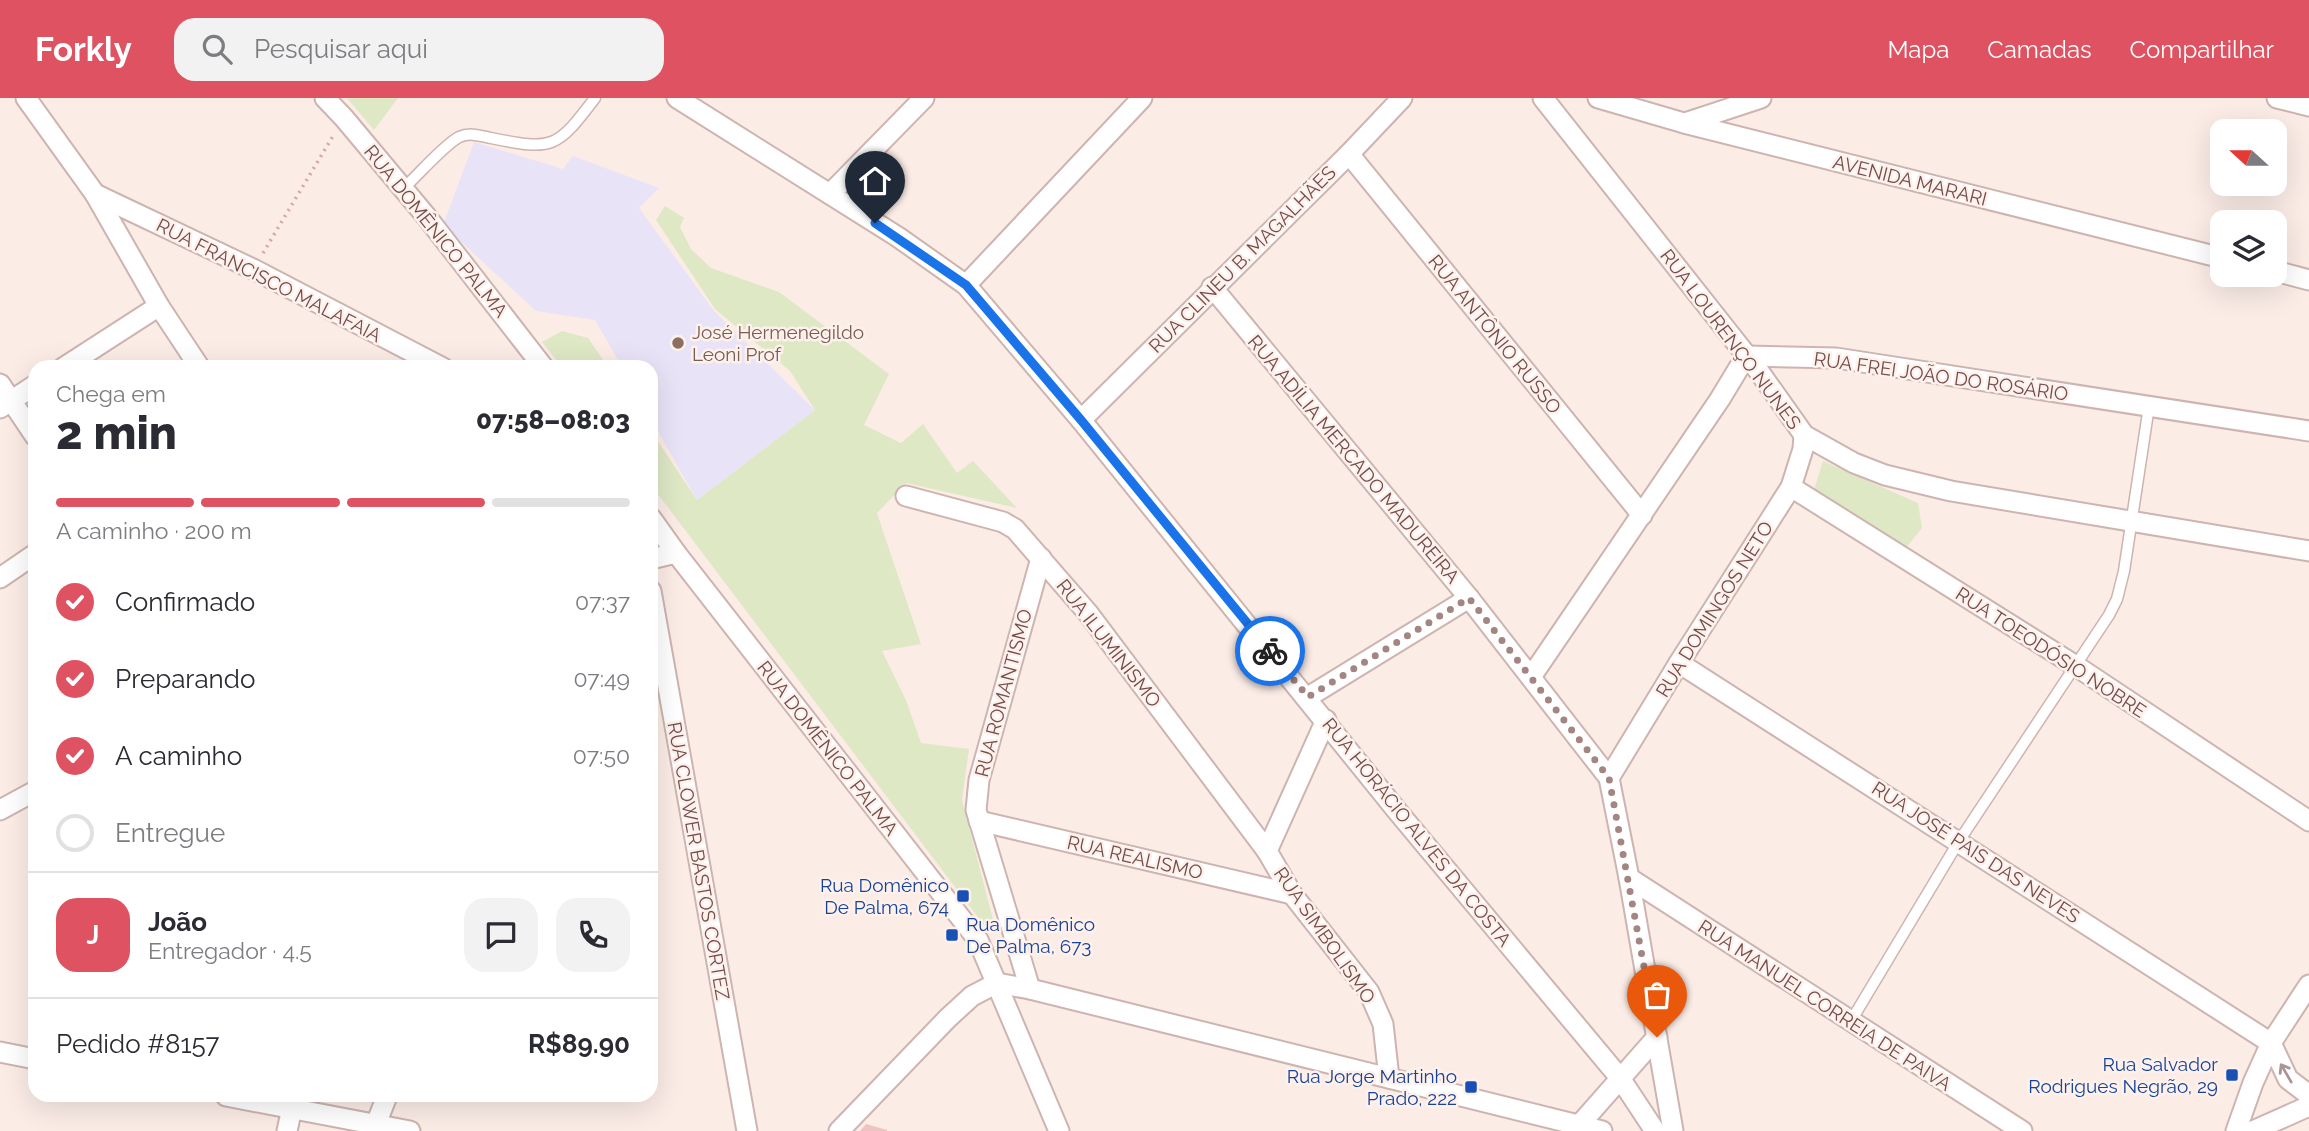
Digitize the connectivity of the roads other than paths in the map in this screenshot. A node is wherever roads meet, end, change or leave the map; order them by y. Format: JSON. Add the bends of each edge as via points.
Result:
{"nodes":[{"id":1,"x":26,"y":98,"type":"edge"},
{"id":2,"x":325,"y":98,"type":"edge"},
{"id":3,"x":595,"y":98,"type":"edge"},
{"id":4,"x":677,"y":98,"type":"edge"},
{"id":5,"x":924,"y":98,"type":"edge"},
{"id":6,"x":1142,"y":98,"type":"edge"},
{"id":7,"x":1402,"y":98,"type":"edge"},
{"id":8,"x":1543,"y":98,"type":"edge"},
{"id":9,"x":1598,"y":98,"type":"edge"},
{"id":10,"x":1760,"y":98,"type":"edge"},
{"id":11,"x":2277,"y":98,"type":"edge"},
{"id":12,"x":2309,"y":106,"type":"edge"},
{"id":13,"x":1684,"y":123,"type":"junction"},
{"id":14,"x":1349,"y":154,"type":"junction"},
{"id":15,"x":403,"y":189,"type":"junction"},
{"id":16,"x":94,"y":194,"type":"junction"},
{"id":17,"x":830,"y":194,"type":"junction"},
{"id":18,"x":2210,"y":255,"type":"edge"},
{"id":19,"x":2287,"y":274,"type":"edge"},
{"id":20,"x":2309,"y":280,"type":"edge"},
{"id":21,"x":966,"y":285,"type":"junction"},
{"id":22,"x":1212,"y":287,"type":"junction"},
{"id":23,"x":159,"y":306,"type":"junction"},
{"id":24,"x":1745,"y":356,"type":"junction"},
{"id":25,"x":75,"y":360,"type":"edge"},
{"id":26,"x":195,"y":360,"type":"edge"},
{"id":27,"x":427,"y":360,"type":"edge"},
{"id":28,"x":538,"y":360,"type":"edge"},
{"id":29,"x":28,"y":388,"type":"edge"},
{"id":30,"x":4,"y":397,"type":"edge"},
{"id":31,"x":2149,"y":406,"type":"junction"},
{"id":32,"x":1081,"y":420,"type":"junction"},
{"id":33,"x":28,"y":427,"type":"edge"},
{"id":34,"x":2309,"y":431,"type":"edge"},
{"id":35,"x":1804,"y":435,"type":"junction"},
{"id":36,"x":1791,"y":487,"type":"junction"},
{"id":37,"x":906,"y":496,"type":"dead end"},
{"id":38,"x":1642,"y":515,"type":"junction"},
{"id":39,"x":2132,"y":521,"type":"junction"},
{"id":40,"x":658,"y":528,"type":"edge"},
{"id":41,"x":2309,"y":551,"type":"edge"},
{"id":42,"x":676,"y":553,"type":"junction"},
{"id":43,"x":658,"y":557,"type":"edge"},
{"id":44,"x":1041,"y":558,"type":"junction"},
{"id":45,"x":28,"y":559,"type":"edge"},
{"id":46,"x":0,"y":578,"type":"edge"},
{"id":47,"x":1469,"y":598,"type":"junction"},
{"id":48,"x":658,"y":630,"type":"edge"},
{"id":49,"x":1679,"y":663,"type":"junction"},
{"id":50,"x":2076,"y":666,"type":"junction"},
{"id":51,"x":1531,"y":677,"type":"junction"},
{"id":52,"x":1308,"y":697,"type":"junction"},
{"id":53,"x":1326,"y":720,"type":"junction"},
{"id":54,"x":1609,"y":778,"type":"junction"},
{"id":55,"x":28,"y":795,"type":"edge"},
{"id":56,"x":0,"y":810,"type":"edge"},
{"id":57,"x":979,"y":821,"type":"junction"},
{"id":58,"x":2309,"y":821,"type":"edge"},
{"id":59,"x":1959,"y":841,"type":"junction"},
{"id":60,"x":1267,"y":851,"type":"junction"},
{"id":61,"x":1629,"y":878,"type":"junction"},
{"id":62,"x":1292,"y":894,"type":"junction"},
{"id":63,"x":997,"y":983,"type":"junction"},
{"id":64,"x":2309,"y":985,"type":"edge"},
{"id":65,"x":1030,"y":989,"type":"junction"},
{"id":66,"x":1851,"y":1021,"type":"junction"},
{"id":67,"x":1657,"y":1037,"type":"junction"},
{"id":68,"x":2271,"y":1043,"type":"junction"},
{"id":69,"x":0,"y":1052,"type":"edge"},
{"id":70,"x":28,"y":1058,"type":"edge"},
{"id":71,"x":1389,"y":1078,"type":"junction"},
{"id":72,"x":1620,"y":1078,"type":"junction"},
{"id":73,"x":2309,"y":1095,"type":"edge"},
{"id":74,"x":259,"y":1102,"type":"edge"},
{"id":75,"x":2309,"y":1106,"type":"edge"},
{"id":76,"x":292,"y":1108,"type":"junction"},
{"id":77,"x":381,"y":1111,"type":"edge"},
{"id":78,"x":1587,"y":1129,"type":"edge"},
{"id":79,"x":287,"y":1131,"type":"edge"},
{"id":80,"x":410,"y":1131,"type":"edge"},
{"id":81,"x":747,"y":1131,"type":"edge"},
{"id":82,"x":839,"y":1131,"type":"edge"},
{"id":83,"x":1059,"y":1131,"type":"edge"},
{"id":84,"x":1655,"y":1131,"type":"edge"},
{"id":85,"x":1673,"y":1131,"type":"edge"},
{"id":86,"x":2022,"y":1131,"type":"edge"},
{"id":87,"x":2236,"y":1131,"type":"edge"},
{"id":88,"x":2253,"y":1131,"type":"edge"}],
"edges":[{"from":1,"to":16,"type":"street"},
{"from":2,"to":15,"type":"street","name":"RUA DOMÊNICO PALMA"},
{"from":3,"to":15,"type":"lane","via":[[570,131],[548,145],[460,137]]},
{"from":4,"to":17,"type":"street","name":"RUA HORÁCIO ALVES DA COSTA"},
{"from":5,"to":17,"type":"street"},
{"from":6,"to":21,"type":"street"},
{"from":7,"to":14,"type":"street","name":"RUA CLINEU B. MAGALHÃES"},
{"from":8,"to":24,"type":"street","name":"RUA LOURENÇO NUNES"},
{"from":9,"to":13,"type":"street","name":"AVENIDA MARARI"},
{"from":10,"to":13,"type":"street"},
{"from":11,"to":12,"type":"street"},
{"from":13,"to":18,"type":"street","name":"AVENIDA MARARI"},
{"from":14,"to":22,"type":"street","name":"RUA CLINEU B. MAGALHÃES"},
{"from":14,"to":38,"type":"street","name":"RUA ANTÔNIO RUSSO"},
{"from":15,"to":28,"type":"street","name":"RUA DOMÊNICO PALMA"},
{"from":16,"to":23,"type":"street"},
{"from":16,"to":27,"type":"street","name":"RUA FRANCISCO MALAFAIA"},
{"from":17,"to":21,"type":"street","name":"RUA HORÁCIO ALVES DA COSTA"},
{"from":19,"to":20,"type":"street"},
{"from":21,"to":32,"type":"street","name":"RUA HORÁCIO ALVES DA COSTA"},
{"from":22,"to":32,"type":"street","name":"RUA CLINEU B. MAGALHÃES"},
{"from":22,"to":47,"type":"street","name":"RUA ADÍLIA MERCADO MADUREIRA"},
{"from":23,"to":25,"type":"street"},
{"from":23,"to":26,"type":"street"},
{"from":24,"to":31,"type":"street","name":"RUA FREI JOÃO DO ROSÁRIO","via":[[1836,358]]},
{"from":24,"to":35,"type":"street","name":"RUA LOURENÇO NUNES"},
{"from":24,"to":38,"type":"street"},
{"from":29,"to":30,"type":"street"},
{"from":30,"to":33,"type":"street"},
{"from":31,"to":34,"type":"street","name":"RUA FREI JOÃO DO ROSÁRIO"},
{"from":31,"to":39,"type":"lane"},
{"from":32,"to":52,"type":"street","name":"RUA HORÁCIO ALVES DA COSTA"},
{"from":35,"to":36,"type":"street","name":"RUA DOMINGOS NETO"},
{"from":35,"to":39,"type":"street","name":"RUA LOURENÇO NUNES","via":[[1885,475],[1951,491]]},
{"from":36,"to":49,"type":"street","name":"RUA DOMINGOS NETO"},
{"from":36,"to":50,"type":"street","name":"RUA TOEODÓSIO NOBRE"},
{"from":37,"to":44,"type":"street","name":"RUA ILUMINISMO","via":[[1003,523],[1015,529]]},
{"from":38,"to":51,"type":"street"},
{"from":39,"to":41,"type":"street","name":"RUA LOURENÇO NUNES"},
{"from":39,"to":50,"type":"lane","via":[[2117,599]]},
{"from":40,"to":42,"type":"street","name":"RUA DOMÊNICO PALMA"},
{"from":42,"to":43,"type":"street"},
{"from":42,"to":63,"type":"street","name":"RUA DOMÊNICO PALMA","via":[[978,940]]},
{"from":44,"to":57,"type":"street","name":"RUA ROMANTISMO","via":[[979,780]]},
{"from":44,"to":60,"type":"street","name":"RUA ILUMINISMO","via":[[1127,663]]},
{"from":45,"to":46,"type":"street"},
{"from":47,"to":51,"type":"street","name":"RUA ADÍLIA MERCADO MADUREIRA"},
{"from":47,"to":52,"type":"street"},
{"from":48,"to":81,"type":"street","name":"RUA CLOWER BASTOS CORTEZ"},
{"from":49,"to":54,"type":"street","name":"RUA DOMINGOS NETO"},
{"from":49,"to":59,"type":"street","name":"RUA JOSÉ PAIS DAS NEVES"},
{"from":50,"to":58,"type":"street","name":"RUA TOEODÓSIO NOBRE"},
{"from":50,"to":59,"type":"lane"},
{"from":51,"to":54,"type":"street","name":"RUA ADÍLIA MERCADO MADUREIRA"},
{"from":52,"to":53,"type":"street","name":"RUA HORÁCIO ALVES DA COSTA"},
{"from":53,"to":60,"type":"street","name":"RUA SIMBOLISMO"},
{"from":53,"to":72,"type":"street","name":"RUA HORÁCIO ALVES DA COSTA"},
{"from":54,"to":61,"type":"street","name":"RUA ADÍLIA MERCADO MADUREIRA"},
{"from":55,"to":56,"type":"street"},
{"from":57,"to":62,"type":"street","name":"RUA REALISMO"},
{"from":57,"to":65,"type":"street","name":"RUA ROMANTISMO"},
{"from":59,"to":66,"type":"lane"},
{"from":59,"to":68,"type":"street","name":"RUA JOSÉ PAIS DAS NEVES"},
{"from":60,"to":62,"type":"street","name":"RUA SIMBOLISMO"},
{"from":61,"to":66,"type":"street","name":"RUA MANUEL CORREIA DE PAIVA"},
{"from":61,"to":67,"type":"street","name":"RUA ADÍLIA MERCADO MADUREIRA"},
{"from":62,"to":71,"type":"street","name":"RUA SIMBOLISMO","via":[[1369,992],[1383,1024]]},
{"from":63,"to":65,"type":"street"},
{"from":63,"to":82,"type":"street","via":[[972,996],[948,1018]]},
{"from":63,"to":83,"type":"street","name":"RUA DOMÊNICO PALMA"},
{"from":64,"to":68,"type":"street"},
{"from":65,"to":71,"type":"street"},
{"from":66,"to":86,"type":"street","name":"RUA MANUEL CORREIA DE PAIVA"},
{"from":67,"to":72,"type":"street"},
{"from":67,"to":85,"type":"street","name":"RUA ADÍLIA MERCADO MADUREIRA"},
{"from":73,"to":68,"type":"street","one_way":true,"via":[[2288,1079]]},
{"from":68,"to":87,"type":"street"},
{"from":69,"to":70,"type":"street"},
{"from":71,"to":78,"type":"street"},
{"from":72,"to":78,"type":"street"},
{"from":72,"to":84,"type":"street","name":"RUA HORÁCIO ALVES DA COSTA"},
{"from":74,"to":76,"type":"street"},
{"from":75,"to":88,"type":"street"},
{"from":76,"to":77,"type":"street"},
{"from":76,"to":79,"type":"street"},
{"from":77,"to":80,"type":"street"}]}
